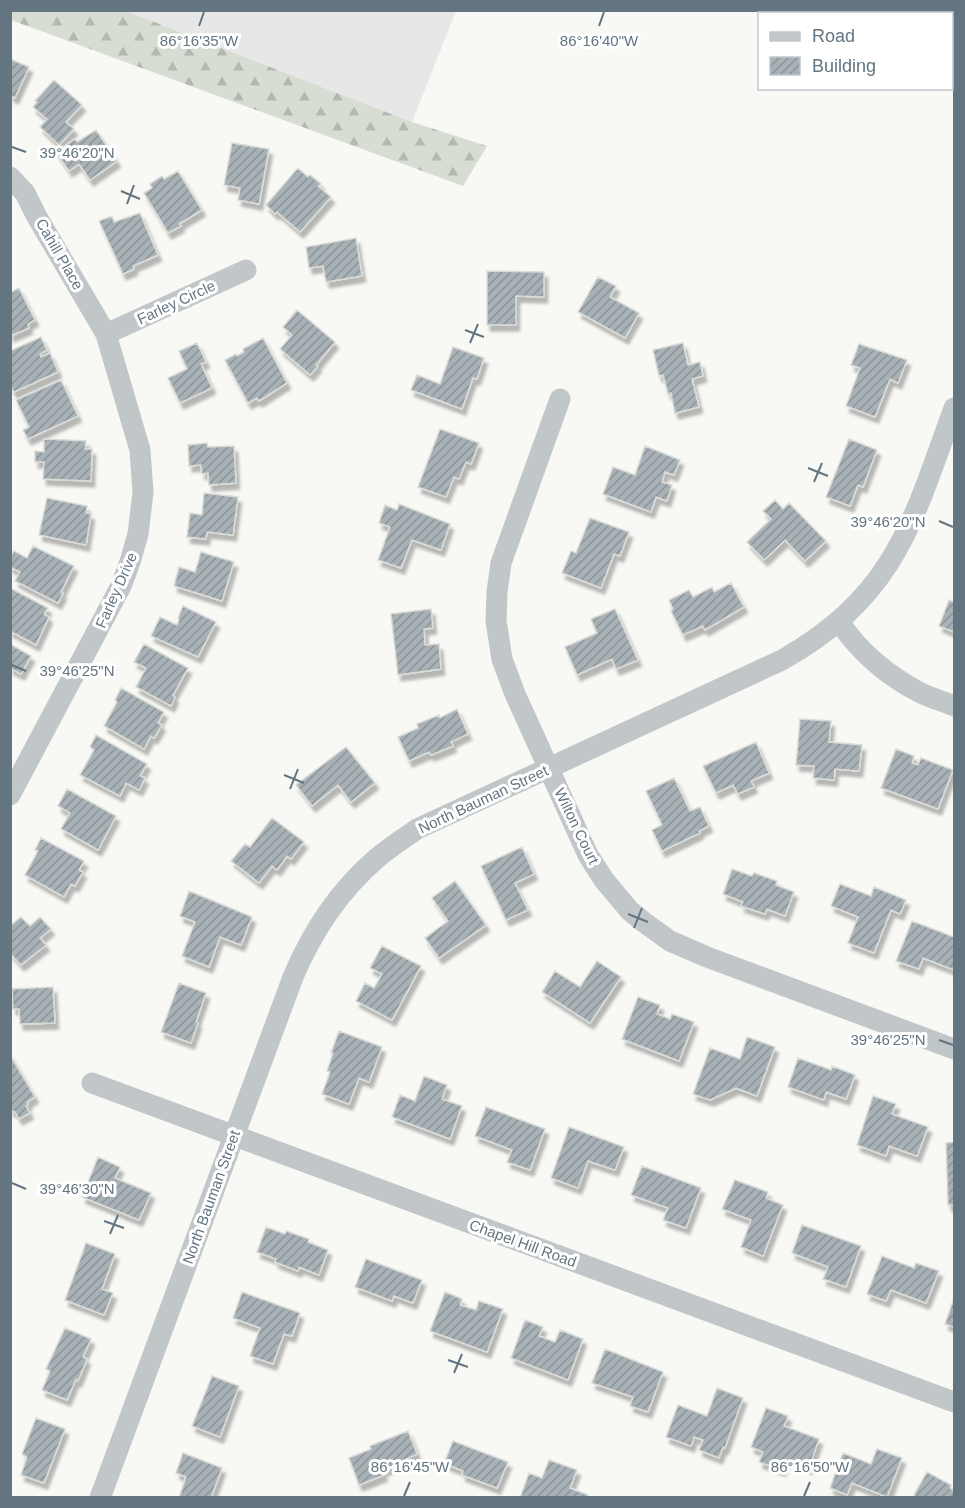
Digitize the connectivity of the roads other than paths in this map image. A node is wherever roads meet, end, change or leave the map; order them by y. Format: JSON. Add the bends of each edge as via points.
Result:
{"nodes":[{"id":1,"x":10,"y":177,"type":"edge"},
{"id":2,"x":246,"y":270,"type":"dead end"},
{"id":3,"x":106,"y":334,"type":"junction"},
{"id":4,"x":560,"y":399,"type":"dead end"},
{"id":5,"x":954,"y":408,"type":"edge"},
{"id":6,"x":839,"y":621,"type":"junction"},
{"id":7,"x":954,"y":706,"type":"edge"},
{"id":8,"x":549,"y":767,"type":"junction"},
{"id":9,"x":10,"y":795,"type":"edge"},
{"id":10,"x":954,"y":1049,"type":"edge"},
{"id":11,"x":92,"y":1083,"type":"dead end"},
{"id":12,"x":234,"y":1136,"type":"junction"},
{"id":13,"x":954,"y":1402,"type":"edge"},
{"id":14,"x":100,"y":1497,"type":"edge"}],
"edges":[{"from":1,"to":3,"type":"street","name":"Cahill Place","via":[[33,207]]},
{"from":2,"to":3,"type":"street","name":"Farley Circle"},
{"from":3,"to":9,"type":"street","name":"Farley Drive","via":[[140,450],[143,492],[138,534],[118,592]]},
{"from":4,"to":8,"type":"street","name":"Wilton Court","via":[[503,554],[496,592],[502,658]]},
{"from":5,"to":6,"type":"street","name":"North Bauman Street","via":[[914,518],[896,555]]},
{"from":6,"to":7,"type":"street","via":[[879,666],[920,693]]},
{"from":6,"to":8,"type":"street","name":"North Bauman Street","via":[[782,660]]},
{"from":8,"to":10,"type":"street","name":"Wilton Court","via":[[588,855],[604,880],[630,911],[662,935],[707,957]]},
{"from":8,"to":12,"type":"street","name":"North Bauman Street","via":[[417,829],[377,858],[343,892],[319,925],[301,960]]},
{"from":11,"to":12,"type":"street","name":"Chapel Hill Road"},
{"from":12,"to":13,"type":"street","name":"Chapel Hill Road"},
{"from":12,"to":14,"type":"street","name":"North Bauman Street"}]}
